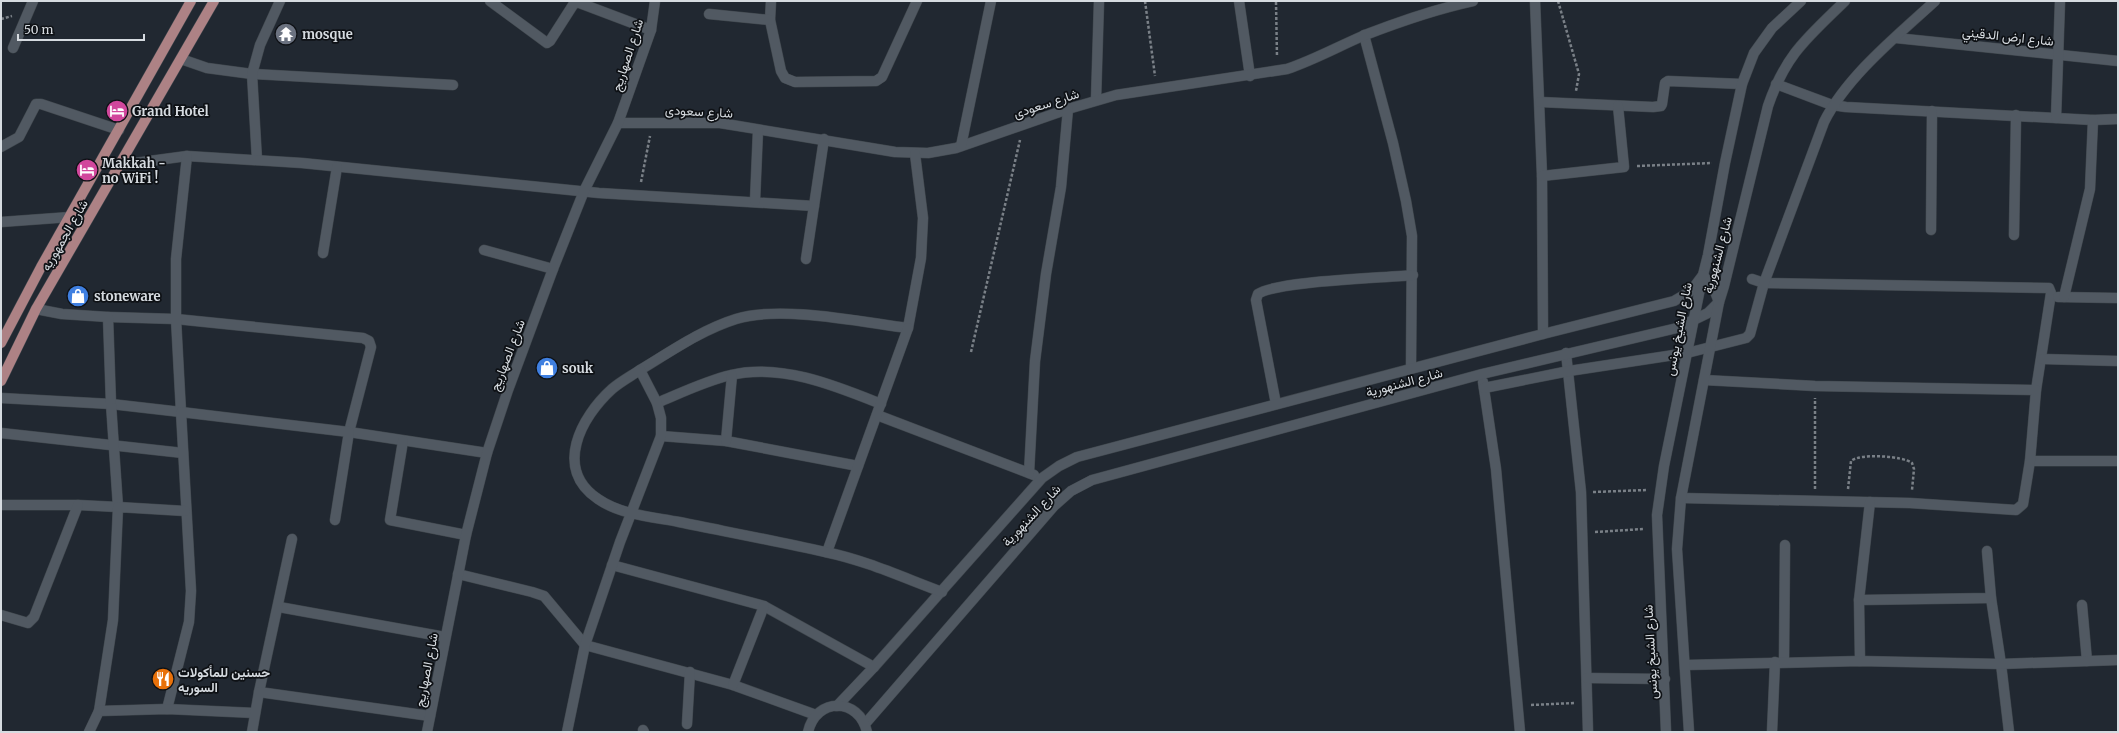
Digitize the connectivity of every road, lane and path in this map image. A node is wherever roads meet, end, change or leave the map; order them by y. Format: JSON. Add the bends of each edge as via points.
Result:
{"nodes":[{"id":1,"x":33,"y":1,"type":"edge"},
{"id":2,"x":192,"y":1,"type":"edge"},
{"id":3,"x":214,"y":1,"type":"edge"},
{"id":4,"x":280,"y":1,"type":"edge"},
{"id":5,"x":490,"y":1,"type":"edge"},
{"id":6,"x":655,"y":1,"type":"edge"},
{"id":7,"x":771,"y":1,"type":"edge"},
{"id":8,"x":917,"y":1,"type":"edge"},
{"id":9,"x":991,"y":1,"type":"edge"},
{"id":10,"x":1099,"y":1,"type":"edge"},
{"id":11,"x":1145,"y":1,"type":"edge"},
{"id":12,"x":1239,"y":1,"type":"edge"},
{"id":13,"x":1473,"y":1,"type":"edge"},
{"id":14,"x":1534,"y":1,"type":"edge"},
{"id":15,"x":1558,"y":1,"type":"edge"},
{"id":16,"x":1801,"y":1,"type":"edge"},
{"id":17,"x":1845,"y":1,"type":"edge"},
{"id":18,"x":1935,"y":1,"type":"edge"},
{"id":19,"x":2060,"y":1,"type":"edge"},
{"id":20,"x":1276,"y":2,"type":"edge"},
{"id":21,"x":709,"y":14,"type":"dead end"},
{"id":22,"x":770,"y":20,"type":"junction"},
{"id":23,"x":651,"y":30,"type":"junction"},
{"id":24,"x":1364,"y":36,"type":"junction"},
{"id":25,"x":1896,"y":38,"type":"junction"},
{"id":26,"x":13,"y":48,"type":"dead end"},
{"id":27,"x":2057,"y":54,"type":"junction"},
{"id":28,"x":181,"y":59,"type":"junction"},
{"id":29,"x":2118,"y":61,"type":"edge"},
{"id":30,"x":1278,"y":71,"type":"junction"},
{"id":31,"x":252,"y":74,"type":"junction"},
{"id":32,"x":1250,"y":76,"type":"junction"},
{"id":33,"x":1742,"y":84,"type":"junction"},
{"id":34,"x":1776,"y":84,"type":"junction"},
{"id":35,"x":453,"y":85,"type":"dead end"},
{"id":36,"x":1157,"y":88,"type":"junction"},
{"id":37,"x":1096,"y":100,"type":"junction"},
{"id":38,"x":1540,"y":102,"type":"junction"},
{"id":39,"x":1573,"y":103,"type":"junction"},
{"id":40,"x":1832,"y":105,"type":"junction"},
{"id":41,"x":1618,"y":106,"type":"junction"},
{"id":42,"x":1068,"y":109,"type":"junction"},
{"id":43,"x":1932,"y":111,"type":"junction"},
{"id":44,"x":2016,"y":115,"type":"junction"},
{"id":45,"x":2056,"y":118,"type":"junction"},
{"id":46,"x":2118,"y":119,"type":"edge"},
{"id":47,"x":2093,"y":120,"type":"junction"},
{"id":48,"x":652,"y":122,"type":"junction"},
{"id":49,"x":618,"y":123,"type":"junction"},
{"id":50,"x":1023,"y":124,"type":"junction"},
{"id":51,"x":119,"y":130,"type":"junction"},
{"id":52,"x":758,"y":130,"type":"junction"},
{"id":53,"x":824,"y":139,"type":"junction"},
{"id":54,"x":961,"y":146,"type":"junction"},
{"id":55,"x":1,"y":147,"type":"edge"},
{"id":56,"x":915,"y":154,"type":"junction"},
{"id":57,"x":187,"y":156,"type":"junction"},
{"id":58,"x":257,"y":160,"type":"junction"},
{"id":59,"x":1725,"y":163,"type":"junction"},
{"id":60,"x":120,"y":165,"type":"junction"},
{"id":61,"x":337,"y":167,"type":"junction"},
{"id":62,"x":1624,"y":167,"type":"junction"},
{"id":63,"x":1542,"y":176,"type":"junction"},
{"id":64,"x":584,"y":191,"type":"junction"},
{"id":65,"x":639,"y":194,"type":"junction"},
{"id":66,"x":755,"y":201,"type":"junction"},
{"id":67,"x":814,"y":206,"type":"junction"},
{"id":68,"x":70,"y":217,"type":"junction"},
{"id":69,"x":1,"y":222,"type":"edge"},
{"id":70,"x":1931,"y":230,"type":"dead end"},
{"id":71,"x":2014,"y":235,"type":"dead end"},
{"id":72,"x":484,"y":250,"type":"dead end"},
{"id":73,"x":323,"y":253,"type":"dead end"},
{"id":74,"x":806,"y":259,"type":"dead end"},
{"id":75,"x":553,"y":269,"type":"junction"},
{"id":76,"x":1413,"y":275,"type":"junction"},
{"id":77,"x":1702,"y":275,"type":"junction"},
{"id":78,"x":1752,"y":279,"type":"dead end"},
{"id":79,"x":1764,"y":283,"type":"junction"},
{"id":80,"x":2050,"y":297,"type":"junction"},
{"id":81,"x":2064,"y":297,"type":"junction"},
{"id":82,"x":2118,"y":298,"type":"edge"},
{"id":83,"x":1719,"y":302,"type":"junction"},
{"id":84,"x":36,"y":309,"type":"junction"},
{"id":85,"x":108,"y":316,"type":"junction"},
{"id":86,"x":176,"y":319,"type":"junction"},
{"id":87,"x":1693,"y":321,"type":"junction"},
{"id":88,"x":908,"y":328,"type":"junction"},
{"id":89,"x":1543,"y":334,"type":"junction"},
{"id":90,"x":1,"y":343,"type":"edge"},
{"id":91,"x":1711,"y":348,"type":"junction"},
{"id":92,"x":971,"y":352,"type":"dead end"},
{"id":93,"x":1566,"y":353,"type":"junction"},
{"id":94,"x":1687,"y":353,"type":"junction"},
{"id":95,"x":2042,"y":359,"type":"junction"},
{"id":96,"x":2118,"y":361,"type":"edge"},
{"id":97,"x":1411,"y":368,"type":"junction"},
{"id":98,"x":640,"y":370,"type":"junction"},
{"id":99,"x":1568,"y":372,"type":"junction"},
{"id":100,"x":1482,"y":374,"type":"junction"},
{"id":101,"x":732,"y":375,"type":"junction"},
{"id":102,"x":1,"y":380,"type":"edge"},
{"id":103,"x":1704,"y":380,"type":"junction"},
{"id":104,"x":1815,"y":386,"type":"junction"},
{"id":105,"x":1484,"y":388,"type":"junction"},
{"id":106,"x":2036,"y":390,"type":"junction"},
{"id":107,"x":1,"y":398,"type":"edge"},
{"id":108,"x":657,"y":403,"type":"junction"},
{"id":109,"x":111,"y":404,"type":"junction"},
{"id":110,"x":881,"y":404,"type":"junction"},
{"id":111,"x":1276,"y":404,"type":"junction"},
{"id":112,"x":181,"y":412,"type":"junction"},
{"id":113,"x":877,"y":415,"type":"junction"},
{"id":114,"x":349,"y":432,"type":"junction"},
{"id":115,"x":1,"y":433,"type":"edge"},
{"id":116,"x":661,"y":436,"type":"junction"},
{"id":117,"x":403,"y":441,"type":"junction"},
{"id":118,"x":726,"y":441,"type":"junction"},
{"id":119,"x":114,"y":445,"type":"junction"},
{"id":120,"x":183,"y":453,"type":"junction"},
{"id":121,"x":487,"y":453,"type":"junction"},
{"id":122,"x":2030,"y":461,"type":"junction"},
{"id":123,"x":2118,"y":461,"type":"edge"},
{"id":124,"x":858,"y":466,"type":"junction"},
{"id":125,"x":1029,"y":473,"type":"junction"},
{"id":126,"x":1042,"y":478,"type":"junction"},
{"id":127,"x":1660,"y":489,"type":"junction"},
{"id":128,"x":1581,"y":492,"type":"junction"},
{"id":129,"x":1681,"y":498,"type":"junction"},
{"id":130,"x":1815,"y":500,"type":"junction"},
{"id":131,"x":1846,"y":501,"type":"junction"},
{"id":132,"x":1870,"y":502,"type":"junction"},
{"id":133,"x":1910,"y":503,"type":"junction"},
{"id":134,"x":1,"y":505,"type":"edge"},
{"id":135,"x":78,"y":505,"type":"junction"},
{"id":136,"x":118,"y":507,"type":"junction"},
{"id":137,"x":185,"y":511,"type":"junction"},
{"id":138,"x":631,"y":513,"type":"junction"},
{"id":139,"x":335,"y":520,"type":"dead end"},
{"id":140,"x":1657,"y":528,"type":"junction"},
{"id":141,"x":1582,"y":533,"type":"junction"},
{"id":142,"x":466,"y":535,"type":"junction"},
{"id":143,"x":292,"y":539,"type":"dead end"},
{"id":144,"x":1785,"y":545,"type":"dead end"},
{"id":145,"x":1987,"y":551,"type":"dead end"},
{"id":146,"x":827,"y":552,"type":"junction"},
{"id":147,"x":612,"y":565,"type":"junction"},
{"id":148,"x":458,"y":574,"type":"junction"},
{"id":149,"x":942,"y":592,"type":"junction"},
{"id":150,"x":1991,"y":598,"type":"junction"},
{"id":151,"x":1859,"y":600,"type":"junction"},
{"id":152,"x":2082,"y":605,"type":"dead end"},
{"id":153,"x":278,"y":606,"type":"junction"},
{"id":154,"x":764,"y":606,"type":"junction"},
{"id":155,"x":1,"y":615,"type":"edge"},
{"id":156,"x":446,"y":637,"type":"junction"},
{"id":157,"x":585,"y":645,"type":"junction"},
{"id":158,"x":2118,"y":660,"type":"edge"},
{"id":159,"x":1860,"y":661,"type":"junction"},
{"id":160,"x":2087,"y":661,"type":"junction"},
{"id":161,"x":1779,"y":662,"type":"junction"},
{"id":162,"x":1686,"y":664,"type":"junction"},
{"id":163,"x":2001,"y":664,"type":"junction"},
{"id":164,"x":874,"y":667,"type":"junction"},
{"id":165,"x":690,"y":672,"type":"junction"},
{"id":166,"x":1587,"y":678,"type":"junction"},
{"id":167,"x":1665,"y":679,"type":"junction"},
{"id":168,"x":733,"y":685,"type":"junction"},
{"id":169,"x":259,"y":692,"type":"junction"},
{"id":170,"x":1587,"y":702,"type":"junction"},
{"id":171,"x":837,"y":706,"type":"junction"},
{"id":172,"x":1519,"y":706,"type":"junction"},
{"id":173,"x":167,"y":709,"type":"junction"},
{"id":174,"x":99,"y":711,"type":"junction"},
{"id":175,"x":255,"y":713,"type":"junction"},
{"id":176,"x":816,"y":715,"type":"junction"},
{"id":177,"x":430,"y":716,"type":"junction"},
{"id":178,"x":687,"y":724,"type":"dead end"},
{"id":179,"x":866,"y":728,"type":"edge"},
{"id":180,"x":89,"y":732,"type":"edge"},
{"id":181,"x":252,"y":732,"type":"edge"},
{"id":182,"x":427,"y":732,"type":"edge"},
{"id":183,"x":567,"y":732,"type":"edge"},
{"id":184,"x":808,"y":732,"type":"edge"},
{"id":185,"x":1520,"y":732,"type":"edge"},
{"id":186,"x":1588,"y":732,"type":"edge"},
{"id":187,"x":1666,"y":732,"type":"edge"},
{"id":188,"x":1689,"y":732,"type":"edge"},
{"id":189,"x":1772,"y":732,"type":"edge"},
{"id":190,"x":2009,"y":732,"type":"edge"}],
"edges":[{"from":1,"to":26,"type":"street"},
{"from":2,"to":51,"type":"main road","name":"شارع الجمهوريه"},
{"from":3,"to":28,"type":"main road","name":"شارع الجمهوريه"},
{"from":4,"to":31,"type":"street","via":[[260,45]]},
{"from":5,"to":23,"type":"street","via":[[547,43],[577,2]]},
{"from":6,"to":23,"type":"street","name":"شارع الصهاريج"},
{"from":7,"to":22,"type":"street"},
{"from":8,"to":22,"type":"street","via":[[887,69],[876,81],[795,82],[785,78],[781,72]]},
{"from":9,"to":54,"type":"street"},
{"from":10,"to":37,"type":"street"},
{"from":11,"to":36,"type":"path"},
{"from":12,"to":32,"type":"street"},
{"from":13,"to":24,"type":"street","name":"شارع سعودى","via":[[1416,16]]},
{"from":14,"to":38,"type":"street"},
{"from":15,"to":39,"type":"path","via":[[1579,74]]},
{"from":16,"to":33,"type":"street","name":"شارع الشنهورية","via":[[1772,28],[1754,53]]},
{"from":17,"to":34,"type":"street","name":"شارع الشنهورية","via":[[1800,45]]},
{"from":18,"to":25,"type":"street"},
{"from":19,"to":27,"type":"street"},
{"from":20,"to":30,"type":"path"},
{"from":21,"to":22,"type":"street"},
{"from":23,"to":49,"type":"street","name":"شارع الصهاريج"},
{"from":24,"to":30,"type":"street","name":"شارع سعودى","via":[[1311,61]]},
{"from":24,"to":76,"type":"street","via":[[1406,201],[1412,236]]},
{"from":25,"to":27,"type":"street","name":"شارع ارض الدقيني"},
{"from":25,"to":40,"type":"street"},
{"from":27,"to":29,"type":"street","name":"شارع ارض الدقيني"},
{"from":27,"to":45,"type":"street"},
{"from":28,"to":31,"type":"street","via":[[207,68]]},
{"from":28,"to":60,"type":"main road","name":"شارع الجمهوريه"},
{"from":30,"to":32,"type":"street","name":"شارع سعودى"},
{"from":31,"to":35,"type":"street"},
{"from":31,"to":58,"type":"street"},
{"from":32,"to":36,"type":"street","name":"شارع سعودى"},
{"from":33,"to":41,"type":"street","via":[[1671,80],[1665,83],[1661,106]]},
{"from":33,"to":59,"type":"street","name":"شارع الشنهورية"},
{"from":34,"to":40,"type":"street"},
{"from":34,"to":83,"type":"street","name":"شارع الشنهورية","via":[[1768,106]]},
{"from":36,"to":37,"type":"street","name":"شارع سعودى"},
{"from":37,"to":42,"type":"street","name":"شارع سعودى"},
{"from":38,"to":39,"type":"street"},
{"from":38,"to":63,"type":"street"},
{"from":39,"to":41,"type":"street"},
{"from":40,"to":43,"type":"street"},
{"from":40,"to":79,"type":"street"},
{"from":41,"to":62,"type":"street"},
{"from":42,"to":50,"type":"street","name":"شارع سعودى"},
{"from":42,"to":125,"type":"street","via":[[1061,187],[1035,360]]},
{"from":43,"to":44,"type":"street"},
{"from":43,"to":70,"type":"street"},
{"from":44,"to":45,"type":"street"},
{"from":44,"to":71,"type":"street"},
{"from":45,"to":47,"type":"street"},
{"from":46,"to":47,"type":"street"},
{"from":47,"to":81,"type":"street","via":[[2090,189]]},
{"from":48,"to":49,"type":"street","name":"شارع سعودى"},
{"from":48,"to":52,"type":"street","name":"شارع سعودى","via":[[720,123]]},
{"from":48,"to":65,"type":"path"},
{"from":49,"to":64,"type":"street","name":"شارع الصهاريج"},
{"from":50,"to":54,"type":"street","name":"شارع سعودى"},
{"from":50,"to":92,"type":"path"},
{"from":51,"to":55,"type":"street","via":[[36,104],[19,137]]},
{"from":51,"to":68,"type":"main road","name":"شارع الجمهوريه"},
{"from":52,"to":53,"type":"street","name":"شارع سعودى"},
{"from":52,"to":66,"type":"street"},
{"from":53,"to":56,"type":"street","name":"شارع سعودى"},
{"from":53,"to":67,"type":"street"},
{"from":54,"to":56,"type":"street","name":"شارع سعودى"},
{"from":56,"to":88,"type":"street","via":[[923,218],[921,258]]},
{"from":57,"to":58,"type":"street"},
{"from":57,"to":60,"type":"street"},
{"from":57,"to":86,"type":"street","via":[[176,260]]},
{"from":58,"to":61,"type":"street"},
{"from":59,"to":62,"type":"path"},
{"from":59,"to":77,"type":"street","name":"شارع الشنهورية"},
{"from":60,"to":84,"type":"main road","name":"شارع الجمهوريه"},
{"from":61,"to":64,"type":"street"},
{"from":61,"to":73,"type":"street"},
{"from":62,"to":63,"type":"street"},
{"from":63,"to":89,"type":"street"},
{"from":64,"to":65,"type":"street"},
{"from":64,"to":75,"type":"street","name":"شارع الصهاريج"},
{"from":65,"to":66,"type":"street"},
{"from":66,"to":67,"type":"street"},
{"from":67,"to":74,"type":"street"},
{"from":68,"to":69,"type":"street"},
{"from":68,"to":90,"type":"main road","name":"شارع الجمهوريه"},
{"from":72,"to":75,"type":"street"},
{"from":75,"to":121,"type":"street","name":"شارع الصهاريج"},
{"from":76,"to":97,"type":"street"},
{"from":76,"to":111,"type":"street","via":[[1306,284],[1266,290],[1258,294],[1256,300]]},
{"from":77,"to":83,"type":"street","name":"شارع الشيخ يونس","via":[[1710,282]]},
{"from":77,"to":87,"type":"street","name":"شارع الشيخ يونس"},
{"from":77,"to":89,"type":"street","name":"شارع الشنهورية","via":[[1691,291],[1674,302]]},
{"from":78,"to":79,"type":"street"},
{"from":79,"to":80,"type":"street","via":[[2045,287],[2050,290]]},
{"from":79,"to":91,"type":"street","via":[[1750,334],[1746,338]]},
{"from":80,"to":81,"type":"street"},
{"from":80,"to":95,"type":"street"},
{"from":81,"to":82,"type":"street"},
{"from":83,"to":87,"type":"street","name":"شارع الشنهورية","via":[[1708,313]]},
{"from":83,"to":91,"type":"street"},
{"from":84,"to":85,"type":"street","via":[[62,314]]},
{"from":84,"to":102,"type":"main road","name":"شارع الجمهوريه"},
{"from":85,"to":86,"type":"street"},
{"from":85,"to":109,"type":"street"},
{"from":86,"to":112,"type":"street"},
{"from":86,"to":114,"type":"street","via":[[363,338],[369,341],[371,347]]},
{"from":87,"to":93,"type":"street","name":"شارع الشنهورية","via":[[1677,328]]},
{"from":87,"to":94,"type":"street","name":"شارع الشيخ يونس"},
{"from":88,"to":98,"type":"street","via":[[792,314],[761,314],[713,328]]},
{"from":88,"to":110,"type":"street"},
{"from":89,"to":97,"type":"street","name":"شارع الشنهورية"},
{"from":91,"to":94,"type":"street"},
{"from":91,"to":103,"type":"street"},
{"from":93,"to":99,"type":"street"},
{"from":93,"to":100,"type":"street","name":"شارع الشنهورية"},
{"from":94,"to":99,"type":"street"},
{"from":94,"to":127,"type":"street","name":"شارع الشيخ يونس"},
{"from":95,"to":96,"type":"street"},
{"from":95,"to":106,"type":"street"},
{"from":97,"to":111,"type":"street","name":"شارع الشنهورية"},
{"from":98,"to":108,"type":"street"},
{"from":98,"to":138,"type":"street","via":[[612,389],[594,410],[578,436],[573,455],[576,472],[585,488],[608,505]]},
{"from":99,"to":105,"type":"street"},
{"from":99,"to":128,"type":"street"},
{"from":100,"to":105,"type":"street"},
{"from":100,"to":179,"type":"street","name":"شارع الشنهورية","via":[[1114,473],[1092,480],[1072,491],[1054,506]]},
{"from":101,"to":108,"type":"street"},
{"from":101,"to":110,"type":"street","via":[[768,372],[802,378],[836,386]]},
{"from":101,"to":118,"type":"street"},
{"from":103,"to":104,"type":"street"},
{"from":103,"to":129,"type":"street"},
{"from":104,"to":106,"type":"street"},
{"from":104,"to":130,"type":"path"},
{"from":105,"to":172,"type":"street","via":[[1496,469]]},
{"from":106,"to":122,"type":"street"},
{"from":107,"to":109,"type":"street"},
{"from":108,"to":116,"type":"street","via":[[661,418]]},
{"from":109,"to":112,"type":"street"},
{"from":109,"to":119,"type":"street"},
{"from":110,"to":113,"type":"street"},
{"from":111,"to":126,"type":"street","name":"شارع الشنهورية","via":[[1077,457]]},
{"from":112,"to":114,"type":"street"},
{"from":112,"to":120,"type":"street"},
{"from":113,"to":124,"type":"street"},
{"from":113,"to":125,"type":"street"},
{"from":114,"to":117,"type":"street"},
{"from":114,"to":139,"type":"street"},
{"from":115,"to":119,"type":"street"},
{"from":116,"to":118,"type":"street"},
{"from":116,"to":138,"type":"street"},
{"from":117,"to":121,"type":"street"},
{"from":117,"to":142,"type":"street","via":[[390,520]]},
{"from":118,"to":124,"type":"street"},
{"from":119,"to":120,"type":"street"},
{"from":119,"to":136,"type":"street"},
{"from":120,"to":137,"type":"street"},
{"from":121,"to":142,"type":"street","name":"شارع الصهاريج"},
{"from":122,"to":123,"type":"street"},
{"from":122,"to":133,"type":"street","via":[[2023,504],[2016,510]]},
{"from":124,"to":146,"type":"street"},
{"from":125,"to":126,"type":"street"},
{"from":126,"to":149,"type":"street","name":"شارع الشنهورية"},
{"from":127,"to":128,"type":"path"},
{"from":127,"to":140,"type":"street","name":"شارع الشيخ يونس"},
{"from":128,"to":141,"type":"street"},
{"from":129,"to":130,"type":"street"},
{"from":129,"to":162,"type":"street","via":[[1677,549]]},
{"from":130,"to":131,"type":"street"},
{"from":131,"to":132,"type":"street"},
{"from":131,"to":133,"type":"path","via":[[1850,464],[1855,458],[1901,458],[1912,463],[1914,469]]},
{"from":132,"to":133,"type":"street"},
{"from":132,"to":151,"type":"street"},
{"from":134,"to":135,"type":"street"},
{"from":135,"to":136,"type":"street"},
{"from":135,"to":155,"type":"street","via":[[34,617],[28,623],[23,623]]},
{"from":136,"to":137,"type":"street"},
{"from":136,"to":174,"type":"street","via":[[113,620]]},
{"from":137,"to":173,"type":"street","via":[[190,550],[189,622]]},
{"from":138,"to":146,"type":"street"},
{"from":138,"to":147,"type":"street"},
{"from":140,"to":141,"type":"path"},
{"from":140,"to":167,"type":"street","name":"شارع الشيخ يونس"},
{"from":141,"to":166,"type":"street"},
{"from":142,"to":148,"type":"street","name":"شارع الصهاريج"},
{"from":143,"to":153,"type":"street"},
{"from":144,"to":161,"type":"street"},
{"from":145,"to":150,"type":"street"},
{"from":146,"to":149,"type":"street"},
{"from":147,"to":154,"type":"street"},
{"from":147,"to":157,"type":"street"},
{"from":148,"to":156,"type":"street","name":"شارع الصهاريج"},
{"from":148,"to":157,"type":"street","via":[[544,596]]},
{"from":149,"to":164,"type":"street","name":"شارع الشنهورية"},
{"from":150,"to":151,"type":"street"},
{"from":150,"to":163,"type":"street"},
{"from":151,"to":159,"type":"street"},
{"from":152,"to":160,"type":"street"},
{"from":153,"to":156,"type":"street"},
{"from":153,"to":169,"type":"street"},
{"from":154,"to":164,"type":"street"},
{"from":154,"to":168,"type":"street"},
{"from":156,"to":177,"type":"street","name":"شارع الصهاريج"},
{"from":157,"to":165,"type":"street"},
{"from":157,"to":183,"type":"street"},
{"from":158,"to":160,"type":"street"},
{"from":159,"to":161,"type":"street"},
{"from":159,"to":163,"type":"street"},
{"from":160,"to":163,"type":"street"},
{"from":161,"to":162,"type":"street"},
{"from":161,"to":189,"type":"street"},
{"from":162,"to":188,"type":"street"},
{"from":163,"to":190,"type":"street"},
{"from":164,"to":171,"type":"street","name":"شارع الشنهورية"},
{"from":165,"to":168,"type":"street"},
{"from":165,"to":178,"type":"street"},
{"from":166,"to":167,"type":"street"},
{"from":166,"to":170,"type":"street"},
{"from":167,"to":187,"type":"street","name":"شارع الشيخ يونس"},
{"from":168,"to":176,"type":"street"},
{"from":169,"to":175,"type":"street"},
{"from":169,"to":177,"type":"street"},
{"from":170,"to":172,"type":"path"},
{"from":170,"to":186,"type":"street"},
{"from":171,"to":176,"type":"street"},
{"from":171,"to":179,"type":"street","via":[[851,709],[862,718]]},
{"from":172,"to":185,"type":"street"},
{"from":173,"to":174,"type":"street"},
{"from":173,"to":175,"type":"street"},
{"from":174,"to":180,"type":"street"},
{"from":175,"to":181,"type":"street"},
{"from":176,"to":184,"type":"street"},
{"from":177,"to":182,"type":"street","name":"شارع الصهاريج"}]}
